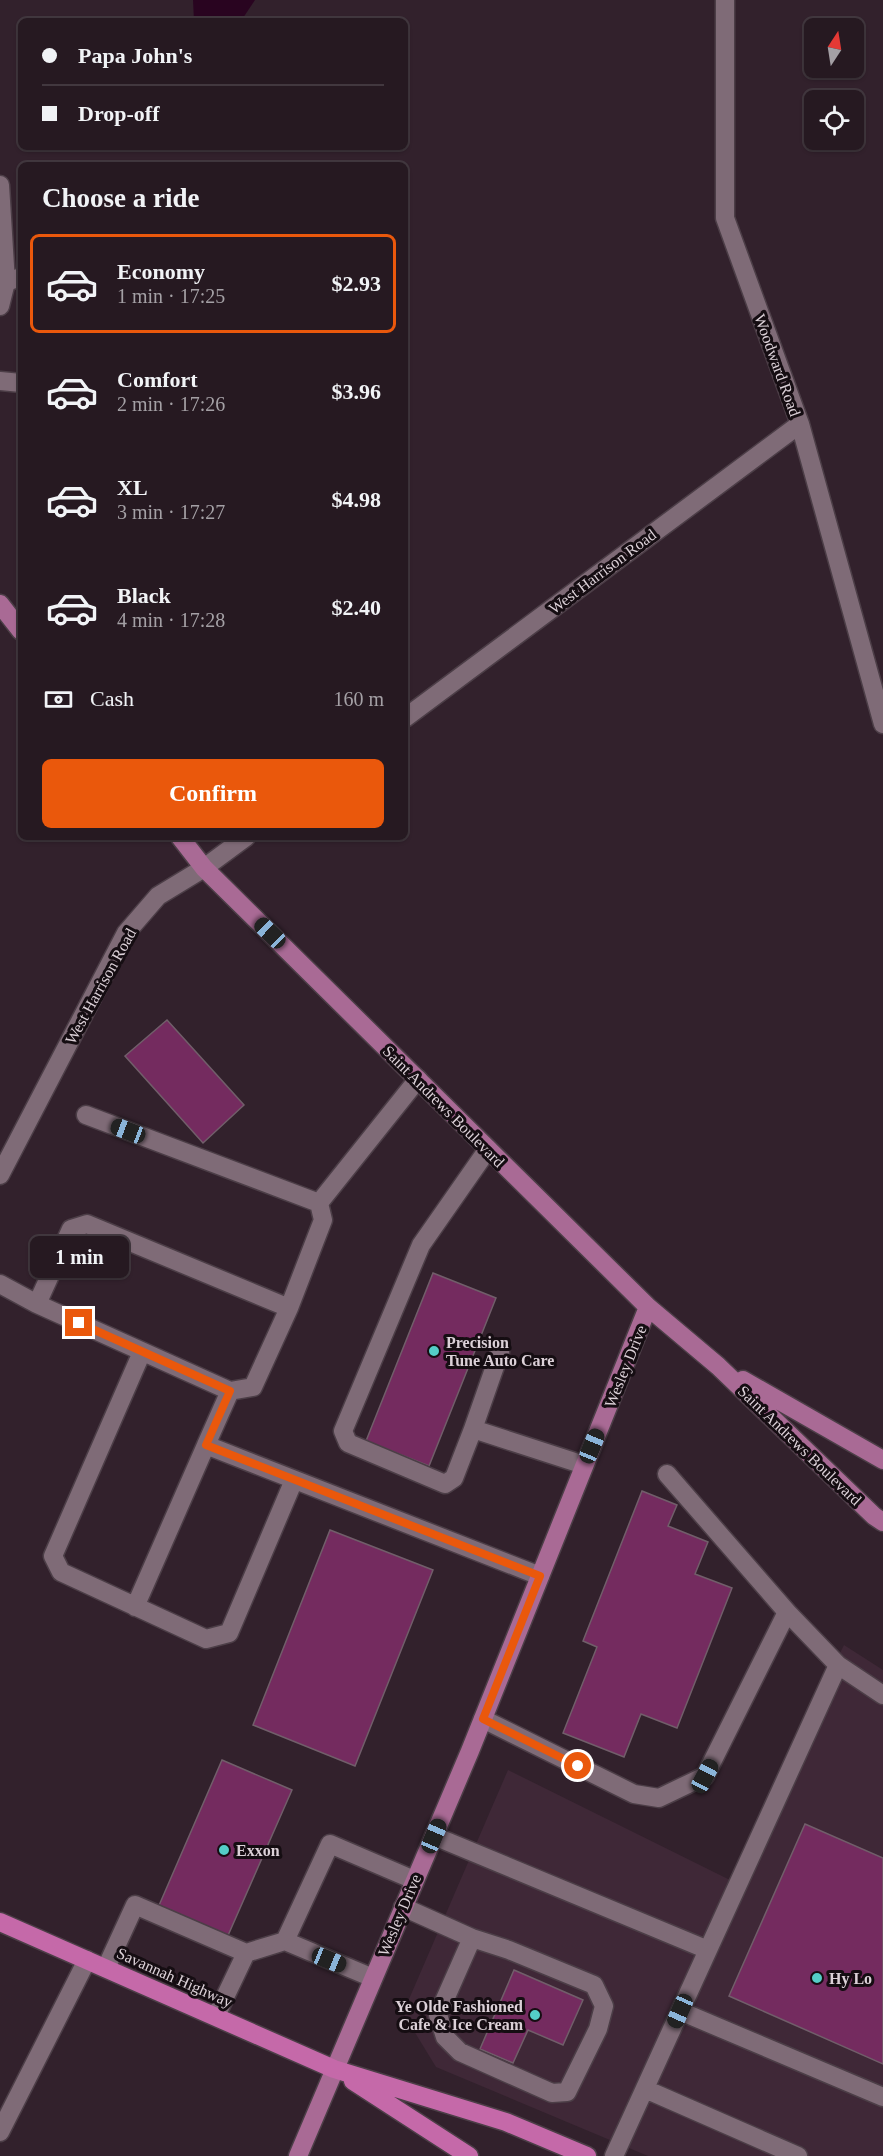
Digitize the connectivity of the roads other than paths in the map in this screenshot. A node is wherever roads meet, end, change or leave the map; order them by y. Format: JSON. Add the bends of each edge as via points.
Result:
{"nodes":[{"id":1,"x":725,"y":0,"type":"edge"},
{"id":2,"x":0,"y":185,"type":"edge"},
{"id":3,"x":14,"y":279,"type":"edge"},
{"id":4,"x":0,"y":306,"type":"edge"},
{"id":5,"x":0,"y":381,"type":"edge"},
{"id":6,"x":18,"y":383,"type":"edge"},
{"id":7,"x":800,"y":424,"type":"junction"},
{"id":8,"x":0,"y":604,"type":"edge"},
{"id":9,"x":18,"y":627,"type":"edge"},
{"id":10,"x":408,"y":716,"type":"edge"},
{"id":11,"x":883,"y":724,"type":"edge"},
{"id":12,"x":182,"y":840,"type":"edge"},
{"id":13,"x":242,"y":840,"type":"edge"},
{"id":14,"x":204,"y":868,"type":"junction"},
{"id":15,"x":418,"y":1079,"type":"junction"},
{"id":16,"x":86,"y":1115,"type":"dead end"},
{"id":17,"x":488,"y":1149,"type":"junction"},
{"id":18,"x":0,"y":1174,"type":"edge"},
{"id":19,"x":319,"y":1203,"type":"junction"},
{"id":20,"x":0,"y":1284,"type":"edge"},
{"id":21,"x":37,"y":1304,"type":"junction"},
{"id":22,"x":648,"y":1307,"type":"junction"},
{"id":23,"x":289,"y":1308,"type":"junction"},
{"id":24,"x":142,"y":1352,"type":"junction"},
{"id":25,"x":500,"y":1352,"type":"dead end"},
{"id":26,"x":718,"y":1366,"type":"junction"},
{"id":27,"x":230,"y":1391,"type":"junction"},
{"id":28,"x":473,"y":1429,"type":"junction"},
{"id":29,"x":206,"y":1445,"type":"junction"},
{"id":30,"x":883,"y":1460,"type":"edge"},
{"id":31,"x":584,"y":1465,"type":"junction"},
{"id":32,"x":667,"y":1474,"type":"dead end"},
{"id":33,"x":294,"y":1480,"type":"junction"},
{"id":34,"x":880,"y":1521,"type":"edge"},
{"id":35,"x":540,"y":1576,"type":"junction"},
{"id":36,"x":135,"y":1607,"type":"junction"},
{"id":37,"x":786,"y":1612,"type":"junction"},
{"id":38,"x":838,"y":1665,"type":"junction"},
{"id":39,"x":883,"y":1695,"type":"edge"},
{"id":40,"x":483,"y":1719,"type":"junction"},
{"id":41,"x":434,"y":1836,"type":"junction"},
{"id":42,"x":414,"y":1880,"type":"junction"},
{"id":43,"x":403,"y":1906,"type":"junction"},
{"id":44,"x":0,"y":1922,"type":"edge"},
{"id":45,"x":472,"y":1938,"type":"junction"},
{"id":46,"x":285,"y":1941,"type":"junction"},
{"id":47,"x":708,"y":1950,"type":"junction"},
{"id":48,"x":246,"y":1953,"type":"junction"},
{"id":49,"x":87,"y":1960,"type":"junction"},
{"id":50,"x":105,"y":1968,"type":"junction"},
{"id":51,"x":373,"y":1978,"type":"junction"},
{"id":52,"x":680,"y":2011,"type":"junction"},
{"id":53,"x":216,"y":2016,"type":"junction"},
{"id":54,"x":334,"y":2069,"type":"junction"},
{"id":55,"x":645,"y":2089,"type":"junction"},
{"id":56,"x":883,"y":2097,"type":"edge"},
{"id":57,"x":0,"y":2132,"type":"edge"},
{"id":58,"x":298,"y":2156,"type":"edge"},
{"id":59,"x":469,"y":2156,"type":"edge"},
{"id":60,"x":587,"y":2156,"type":"edge"},
{"id":61,"x":614,"y":2156,"type":"edge"},
{"id":62,"x":798,"y":2156,"type":"edge"}],
"edges":[{"from":1,"to":7,"type":"street","name":"Woodward Road","via":[[725,218]]},
{"from":2,"to":3,"type":"street"},
{"from":3,"to":4,"type":"street"},
{"from":5,"to":6,"type":"street"},
{"from":7,"to":10,"type":"street","name":"West Harrison Road"},
{"from":7,"to":11,"type":"street","name":"Woodward Road"},
{"from":8,"to":9,"type":"main road"},
{"from":12,"to":14,"type":"main road","name":"Saint Andrews Boulevard"},
{"from":13,"to":14,"type":"street","name":"West Harrison Road"},
{"from":14,"to":15,"type":"main road","name":"Saint Andrews Boulevard"},
{"from":14,"to":18,"type":"street","name":"West Harrison Road","via":[[158,896],[126,933]]},
{"from":15,"to":17,"type":"main road","name":"Saint Andrews Boulevard"},
{"from":15,"to":19,"type":"street"},
{"from":16,"to":19,"type":"street"},
{"from":17,"to":22,"type":"main road","name":"Saint Andrews Boulevard"},
{"from":17,"to":28,"type":"street","via":[[421,1245],[343,1431],[348,1443],[445,1484],[454,1478]]},
{"from":19,"to":23,"type":"street","via":[[323,1220]]},
{"from":20,"to":21,"type":"street"},
{"from":21,"to":23,"type":"street","via":[[71,1229],[87,1224]]},
{"from":21,"to":24,"type":"street"},
{"from":22,"to":26,"type":"main road","name":"Saint Andrews Boulevard"},
{"from":22,"to":31,"type":"main road","name":"Wesley Drive"},
{"from":23,"to":27,"type":"street","via":[[253,1388]]},
{"from":24,"to":27,"type":"street"},
{"from":24,"to":36,"type":"street","via":[[53,1556],[61,1572]]},
{"from":25,"to":28,"type":"street"},
{"from":26,"to":30,"type":"main road","name":"Saint Andrews Boulevard"},
{"from":26,"to":34,"type":"main road","name":"Saint Andrews Boulevard"},
{"from":27,"to":29,"type":"street"},
{"from":28,"to":31,"type":"street"},
{"from":29,"to":33,"type":"street"},
{"from":29,"to":36,"type":"street"},
{"from":31,"to":35,"type":"main road","name":"Wesley Drive"},
{"from":32,"to":37,"type":"street"},
{"from":33,"to":35,"type":"street"},
{"from":33,"to":36,"type":"street","via":[[229,1633],[206,1639]]},
{"from":35,"to":40,"type":"main road","name":"Wesley Drive"},
{"from":37,"to":38,"type":"street"},
{"from":37,"to":40,"type":"street","via":[[705,1776],[659,1798],[634,1794]]},
{"from":38,"to":39,"type":"street"},
{"from":38,"to":47,"type":"street"},
{"from":40,"to":41,"type":"main road","name":"Wesley Drive"},
{"from":41,"to":42,"type":"main road","name":"Wesley Drive"},
{"from":41,"to":47,"type":"street"},
{"from":42,"to":43,"type":"main road","name":"Wesley Drive"},
{"from":42,"to":46,"type":"street","via":[[330,1844]]},
{"from":43,"to":45,"type":"street"},
{"from":43,"to":51,"type":"main road","name":"Wesley Drive"},
{"from":44,"to":49,"type":"highway","name":"Savannah Highway"},
{"from":45,"to":45,"type":"street","via":[[438,2015],[445,2037],[460,2052],[552,2093],[567,2092],[598,2029],[603,2006],[594,1985]]},
{"from":46,"to":48,"type":"street"},
{"from":46,"to":51,"type":"street"},
{"from":47,"to":52,"type":"street"},
{"from":48,"to":50,"type":"street","via":[[135,1905]]},
{"from":48,"to":53,"type":"street"},
{"from":49,"to":50,"type":"highway","name":"Savannah Highway"},
{"from":49,"to":57,"type":"street"},
{"from":50,"to":53,"type":"highway","name":"Savannah Highway"},
{"from":51,"to":54,"type":"main road","name":"Wesley Drive"},
{"from":52,"to":55,"type":"street"},
{"from":52,"to":56,"type":"street"},
{"from":53,"to":54,"type":"highway","name":"Savannah Highway"},
{"from":54,"to":58,"type":"main road","name":"Wesley Drive"},
{"from":54,"to":59,"type":"highway","name":"Savannah Highway"},
{"from":54,"to":60,"type":"highway","name":"Savannah Highway","via":[[506,2122]]},
{"from":55,"to":61,"type":"street"},
{"from":55,"to":62,"type":"street"}]}
